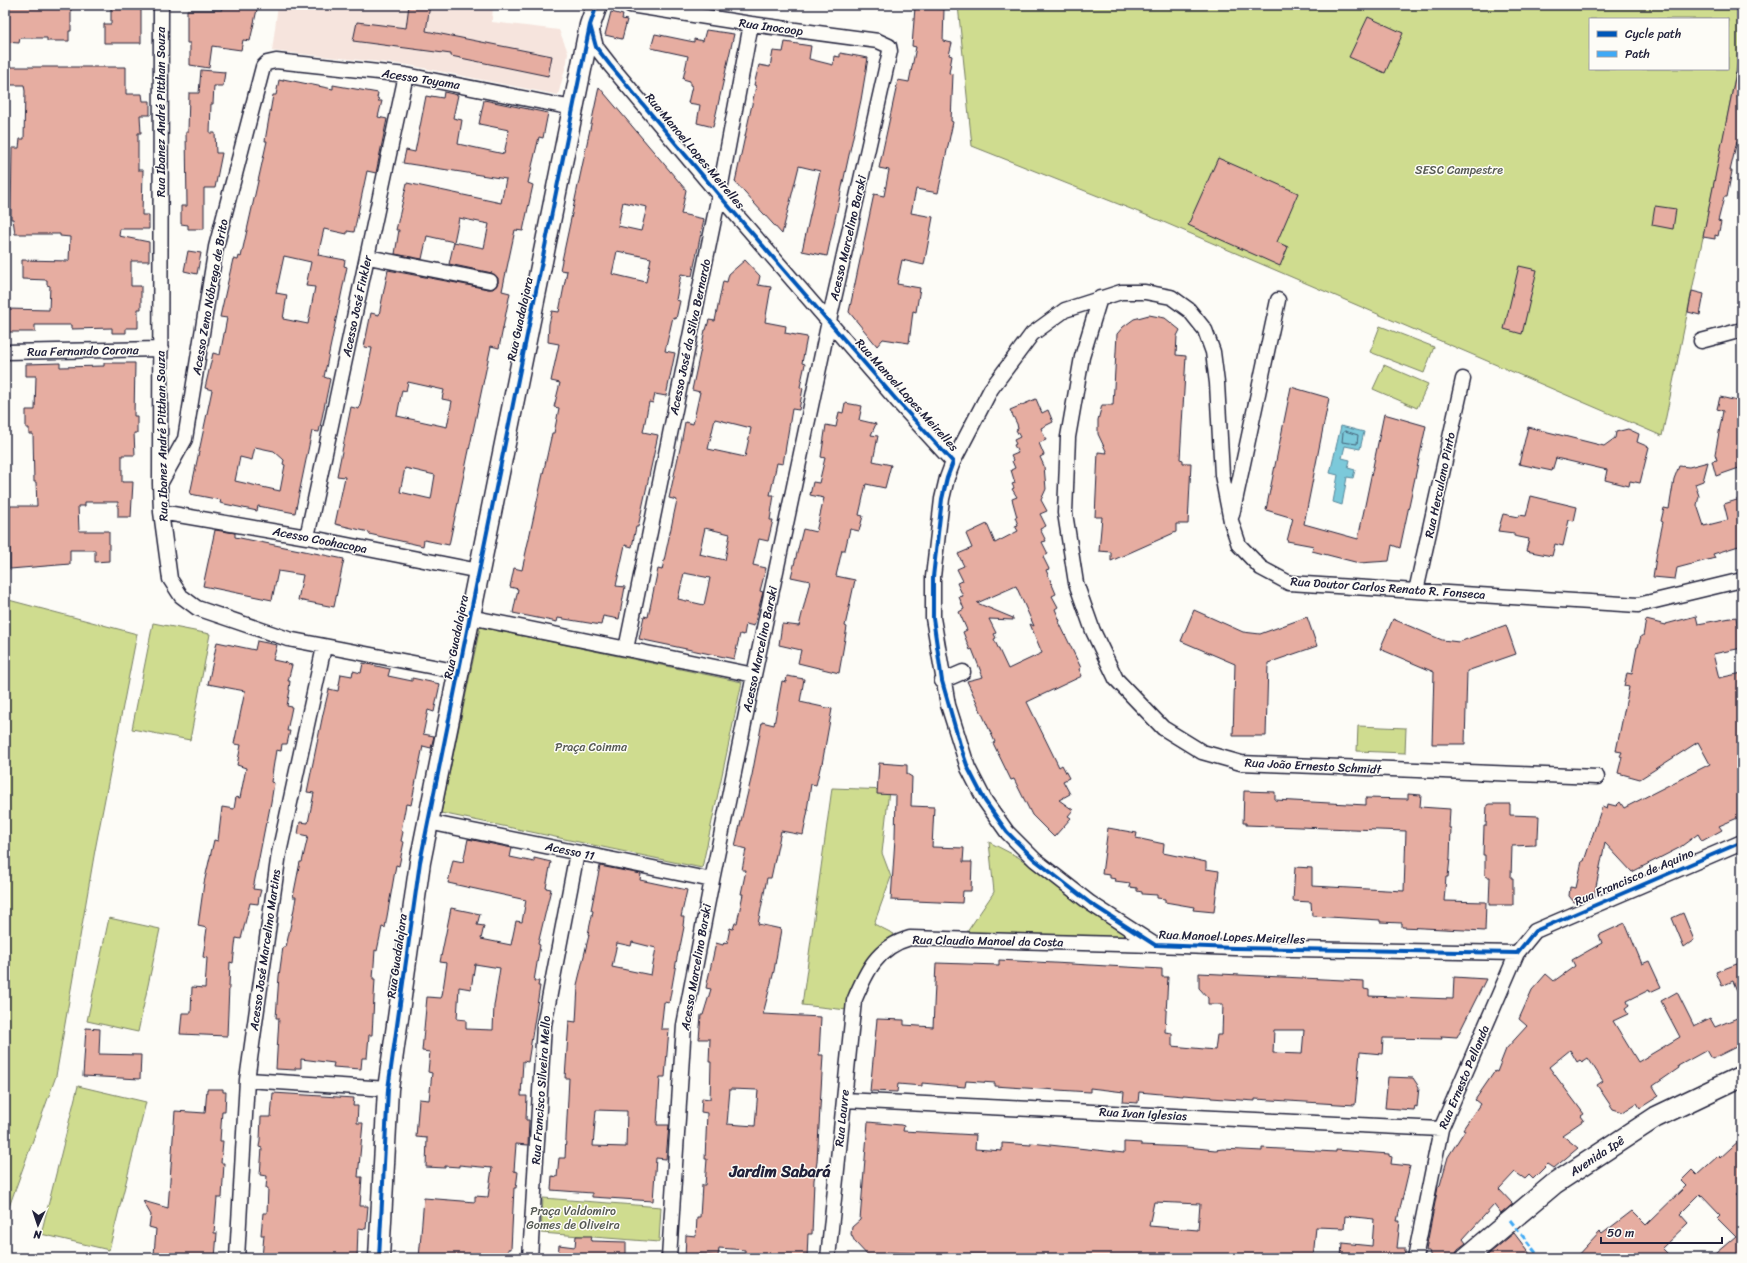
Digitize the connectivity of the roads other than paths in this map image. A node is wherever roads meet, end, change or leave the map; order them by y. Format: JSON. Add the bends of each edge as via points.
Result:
{"nodes":[{"id":1,"x":161,"y":5,"type":"edge"},
{"id":2,"x":597,"y":5,"type":"edge"},
{"id":3,"x":630,"y":5,"type":"edge"},
{"id":4,"x":751,"y":24,"type":"junction"},
{"id":5,"x":590,"y":25,"type":"junction"},
{"id":6,"x":889,"y":46,"type":"joint"},
{"id":7,"x":267,"y":63,"type":"joint"},
{"id":8,"x":406,"y":75,"type":"junction"},
{"id":9,"x":574,"y":108,"type":"junction"},
{"id":10,"x":719,"y":195,"type":"junction"},
{"id":11,"x":368,"y":257,"type":"junction"},
{"id":12,"x":490,"y":281,"type":"dead end"},
{"id":13,"x":1100,"y":298,"type":"junction"},
{"id":14,"x":1278,"y":300,"type":"dead end"},
{"id":15,"x":829,"y":321,"type":"junction"},
{"id":16,"x":1742,"y":330,"type":"edge"},
{"id":17,"x":1701,"y":341,"type":"dead end"},
{"id":18,"x":160,"y":350,"type":"junction"},
{"id":19,"x":5,"y":352,"type":"edge"},
{"id":20,"x":1463,"y":379,"type":"dead end"},
{"id":21,"x":953,"y":462,"type":"junction"},
{"id":22,"x":160,"y":484,"type":"junction"},
{"id":23,"x":161,"y":512,"type":"junction"},
{"id":24,"x":1231,"y":521,"type":"junction"},
{"id":25,"x":307,"y":537,"type":"junction"},
{"id":26,"x":479,"y":571,"type":"junction"},
{"id":27,"x":1742,"y":580,"type":"edge"},
{"id":28,"x":1416,"y":591,"type":"junction"},
{"id":29,"x":470,"y":618,"type":"junction"},
{"id":30,"x":324,"y":646,"type":"junction"},
{"id":31,"x":626,"y":649,"type":"junction"},
{"id":32,"x":460,"y":672,"type":"junction"},
{"id":33,"x":962,"y":672,"type":"dead end"},
{"id":34,"x":754,"y":676,"type":"junction"},
{"id":35,"x":942,"y":681,"type":"junction"},
{"id":36,"x":1597,"y":777,"type":"dead end"},
{"id":37,"x":428,"y":822,"type":"junction"},
{"id":38,"x":1742,"y":842,"type":"edge"},
{"id":39,"x":577,"y":853,"type":"junction"},
{"id":40,"x":712,"y":880,"type":"junction"},
{"id":41,"x":1535,"y":931,"type":"joint"},
{"id":42,"x":1155,"y":945,"type":"junction"},
{"id":43,"x":1517,"y":953,"type":"junction"},
{"id":44,"x":854,"y":1001,"type":"joint"},
{"id":45,"x":247,"y":1080,"type":"junction"},
{"id":46,"x":1741,"y":1080,"type":"edge"},
{"id":47,"x":388,"y":1089,"type":"junction"},
{"id":48,"x":844,"y":1100,"type":"junction"},
{"id":49,"x":1441,"y":1129,"type":"junction"},
{"id":50,"x":237,"y":1258,"type":"edge"},
{"id":51,"x":379,"y":1258,"type":"edge"},
{"id":52,"x":530,"y":1258,"type":"edge"},
{"id":53,"x":669,"y":1258,"type":"edge"},
{"id":54,"x":828,"y":1258,"type":"edge"},
{"id":55,"x":1415,"y":1258,"type":"edge"},
{"id":56,"x":1466,"y":1258,"type":"edge"}],
"edges":[{"from":1,"to":18,"type":"street","name":"Rua Ibanez André Pitthan Souza"},
{"from":2,"to":5,"type":"main road","name":"Rua Guadalajara"},
{"from":3,"to":4,"type":"street","name":"Rua Inocoop"},
{"from":4,"to":6,"type":"street","name":"Rua Inocoop","via":[[878,41]]},
{"from":4,"to":10,"type":"street","name":"Acesso José da Silva Bernardo"},
{"from":5,"to":9,"type":"main road","name":"Rua Guadalajara"},
{"from":5,"to":10,"type":"street","name":"Rua Manoel Lopes Meirelles","via":[[596,47]]},
{"from":6,"to":15,"type":"street","name":"Acesso Marcelino Barski","via":[[889,57]]},
{"from":7,"to":8,"type":"street","name":"Acesso Toyama","via":[[276,61]]},
{"from":7,"to":22,"type":"street","name":"Acesso Zeno Nóbrega de Brito","via":[[263,67],[216,247],[185,438]]},
{"from":8,"to":9,"type":"street","name":"Acesso Toyama"},
{"from":8,"to":11,"type":"street","name":"Acesso José Finkler"},
{"from":9,"to":26,"type":"main road","name":"Rua Guadalajara"},
{"from":10,"to":15,"type":"street","name":"Rua Manoel Lopes Meirelles"},
{"from":10,"to":31,"type":"street","name":"Acesso José da Silva Bernardo"},
{"from":11,"to":12,"type":"street"},
{"from":11,"to":25,"type":"street","name":"Acesso José Finkler"},
{"from":13,"to":21,"type":"street","name":"Rua Doutor Carlos Renato R. Fonseca","via":[[1065,310],[1032,334],[991,389]]},
{"from":13,"to":24,"type":"street","name":"Rua Doutor Carlos Renato R. Fonseca","via":[[1120,292],[1146,292],[1172,297],[1189,310],[1205,330],[1213,352],[1218,383],[1222,475]]},
{"from":13,"to":36,"type":"street","name":"Rua João Ernesto Schmidt","via":[[1082,357],[1068,437],[1065,513],[1076,583],[1093,631],[1116,679],[1163,728],[1202,752],[1241,763]]},
{"from":14,"to":24,"type":"street"},
{"from":15,"to":21,"type":"street","name":"Rua Manoel Lopes Meirelles"},
{"from":15,"to":34,"type":"street","name":"Acesso Marcelino Barski"},
{"from":16,"to":17,"type":"street"},
{"from":18,"to":19,"type":"street","name":"Rua Fernando Corona"},
{"from":18,"to":22,"type":"street","name":"Rua Ibanez André Pitthan Souza"},
{"from":20,"to":28,"type":"street","name":"Rua Herculano Pinto"},
{"from":21,"to":35,"type":"street","name":"Rua Manoel Lopes Meirelles","via":[[942,499],[933,577],[932,618]]},
{"from":22,"to":23,"type":"street","name":"Rua Ibanez André Pitthan Souza"},
{"from":23,"to":25,"type":"street","name":"Acesso Coohacopa"},
{"from":23,"to":30,"type":"street","name":"Rua Ibanez André Pitthan Souza","via":[[170,579],[181,596],[197,608],[288,639]]},
{"from":24,"to":28,"type":"street","name":"Rua Doutor Carlos Renato R. Fonseca","via":[[1239,545],[1261,568],[1289,583]]},
{"from":25,"to":26,"type":"street","name":"Acesso Coohacopa"},
{"from":26,"to":29,"type":"main road","name":"Rua Guadalajara"},
{"from":27,"to":28,"type":"street","name":"Rua Doutor Carlos Renato R. Fonseca","via":[[1638,605]]},
{"from":29,"to":31,"type":"street"},
{"from":29,"to":32,"type":"main road","name":"Rua Guadalajara"},
{"from":30,"to":32,"type":"street","name":"Rua Ibanez André Pitthan Souza"},
{"from":30,"to":45,"type":"street","name":"Acesso José Marcelino Martins","via":[[279,853]]},
{"from":31,"to":34,"type":"street"},
{"from":32,"to":37,"type":"main road","name":"Rua Guadalajara"},
{"from":33,"to":35,"type":"street"},
{"from":34,"to":40,"type":"street","name":"Acesso Marcelino Barski"},
{"from":35,"to":42,"type":"street","name":"Rua Manoel Lopes Meirelles","via":[[968,768],[985,801],[1007,832],[1061,882]]},
{"from":37,"to":39,"type":"street","name":"Acesso 11"},
{"from":37,"to":47,"type":"main road","name":"Rua Guadalajara"},
{"from":38,"to":41,"type":"street","name":"Rua Francisco de Aquino"},
{"from":39,"to":40,"type":"street","name":"Acesso 11"},
{"from":39,"to":52,"type":"street","name":"Rua Francisco Silveira Mello","via":[[544,1025]]},
{"from":40,"to":53,"type":"street","name":"Acesso Marcelino Barski","via":[[684,1024]]},
{"from":41,"to":43,"type":"street","name":"Rua Ernesto Pellanda"},
{"from":42,"to":43,"type":"street","name":"Rua Manoel Lopes Meirelles"},
{"from":42,"to":44,"type":"street","name":"Rua Claudio Manoel da Costa","via":[[910,938],[897,942],[875,960],[865,974]]},
{"from":43,"to":49,"type":"street","name":"Rua Ernesto Pellanda"},
{"from":44,"to":48,"type":"street","name":"Rua Louvre"},
{"from":45,"to":47,"type":"street"},
{"from":45,"to":50,"type":"street","name":"Acesso José Marcelino Martins"},
{"from":46,"to":56,"type":"main road","name":"Avenida Ipê","via":[[1656,1117],[1561,1179]]},
{"from":47,"to":51,"type":"main road","name":"Rua Guadalajara"},
{"from":48,"to":49,"type":"street","name":"Rua Ivan Iglesias"},
{"from":48,"to":54,"type":"street","name":"Rua Louvre"},
{"from":49,"to":55,"type":"street","name":"Rua Ernesto Pellanda"}]}
